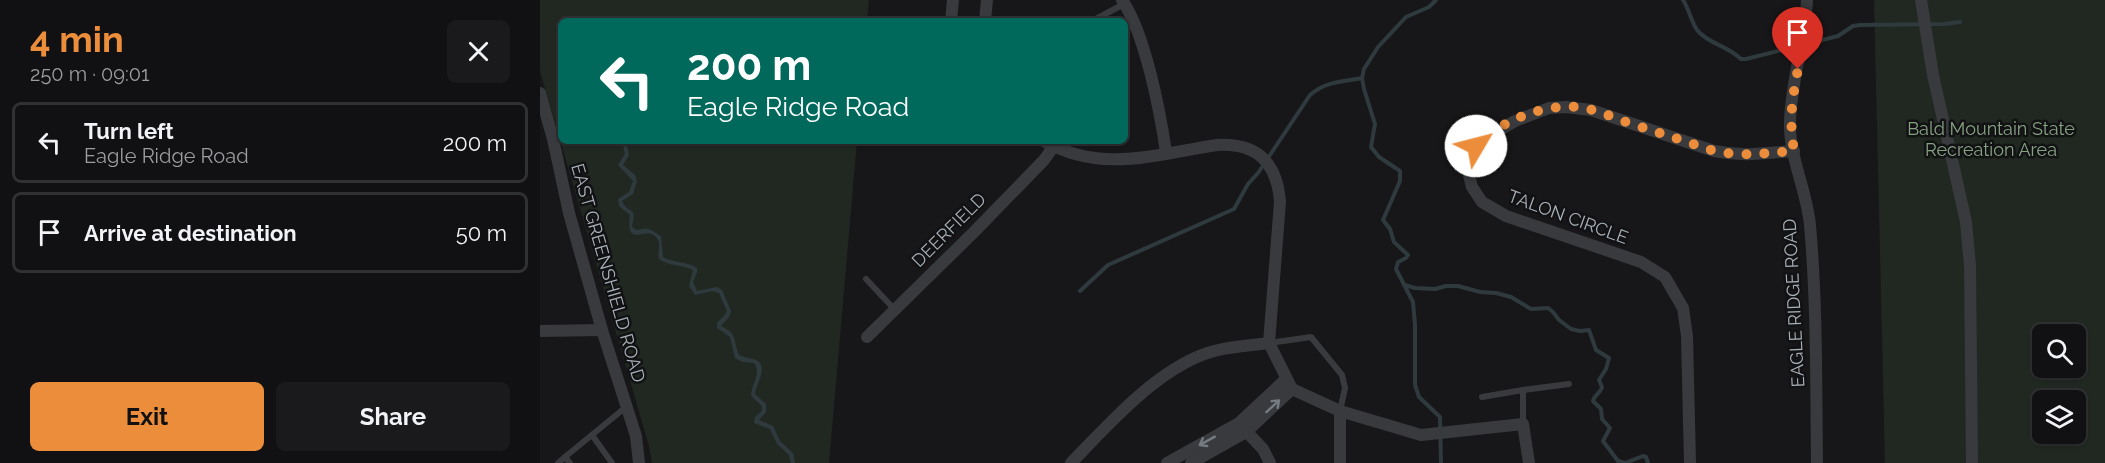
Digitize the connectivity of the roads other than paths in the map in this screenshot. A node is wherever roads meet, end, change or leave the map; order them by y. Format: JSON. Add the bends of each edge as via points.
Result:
{"nodes":[{"id":1,"x":953,"y":0,"type":"edge"},
{"id":2,"x":987,"y":0,"type":"edge"},
{"id":3,"x":1807,"y":0,"type":"edge"},
{"id":4,"x":1921,"y":0,"type":"edge"},
{"id":5,"x":1123,"y":2,"type":"edge"},
{"id":6,"x":951,"y":18,"type":"edge"},
{"id":7,"x":985,"y":18,"type":"edge"},
{"id":8,"x":1097,"y":18,"type":"edge"},
{"id":9,"x":540,"y":93,"type":"edge"},
{"id":10,"x":545,"y":128,"type":"edge"},
{"id":11,"x":1049,"y":144,"type":"edge"},
{"id":12,"x":1794,"y":151,"type":"junction"},
{"id":13,"x":1166,"y":152,"type":"junction"},
{"id":14,"x":866,"y":279,"type":"dead end"},
{"id":15,"x":895,"y":310,"type":"junction"},
{"id":16,"x":602,"y":330,"type":"junction"},
{"id":17,"x":540,"y":331,"type":"edge"},
{"id":18,"x":867,"y":337,"type":"dead end"},
{"id":19,"x":1269,"y":343,"type":"junction"},
{"id":20,"x":1289,"y":384,"type":"junction"},
{"id":21,"x":1569,"y":384,"type":"dead end"},
{"id":22,"x":1523,"y":390,"type":"junction"},
{"id":23,"x":1482,"y":397,"type":"dead end"},
{"id":24,"x":626,"y":406,"type":"junction"},
{"id":25,"x":1340,"y":411,"type":"junction"},
{"id":26,"x":1523,"y":423,"type":"junction"},
{"id":27,"x":1242,"y":428,"type":"junction"},
{"id":28,"x":592,"y":435,"type":"junction"},
{"id":29,"x":567,"y":460,"type":"edge"},
{"id":30,"x":1077,"y":461,"type":"edge"},
{"id":31,"x":558,"y":463,"type":"edge"},
{"id":32,"x":612,"y":463,"type":"edge"},
{"id":33,"x":639,"y":463,"type":"edge"},
{"id":34,"x":1167,"y":463,"type":"edge"},
{"id":35,"x":1191,"y":463,"type":"edge"},
{"id":36,"x":1270,"y":463,"type":"edge"},
{"id":37,"x":1340,"y":463,"type":"edge"},
{"id":38,"x":1529,"y":463,"type":"edge"},
{"id":39,"x":1690,"y":463,"type":"edge"},
{"id":40,"x":1817,"y":463,"type":"edge"},
{"id":41,"x":1972,"y":463,"type":"edge"}],
"edges":[{"from":1,"to":6,"type":"street"},
{"from":2,"to":7,"type":"street"},
{"from":3,"to":12,"type":"street","name":"EAGLE RIDGE ROAD","via":[[1791,108]]},
{"from":4,"to":41,"type":"street","via":[[1966,222]]},
{"from":5,"to":8,"type":"lane"},
{"from":5,"to":13,"type":"street","via":[[1143,46]]},
{"from":9,"to":10,"type":"street","name":"EAST GREENSHIELD ROAD"},
{"from":10,"to":16,"type":"street","name":"EAST GREENSHIELD ROAD"},
{"from":11,"to":13,"type":"street","via":[[1099,160]]},
{"from":11,"to":15,"type":"street","name":"DEERFIELD","via":[[1044,160]]},
{"from":12,"to":39,"type":"street","name":"TALON CIRCLE","via":[[1732,155],[1592,110],[1566,107],[1535,113],[1497,130],[1476,146],[1471,156],[1469,175],[1482,202],[1506,216],[1641,262],[1665,278],[1683,308]]},
{"from":12,"to":40,"type":"street","name":"EAGLE RIDGE ROAD","via":[[1810,223]]},
{"from":13,"to":19,"type":"street","via":[[1231,144],[1261,155],[1272,169],[1280,202]]},
{"from":14,"to":15,"type":"lane"},
{"from":15,"to":18,"type":"street","name":"DEERFIELD"},
{"from":16,"to":17,"type":"street"},
{"from":16,"to":24,"type":"street","name":"EAST GREENSHIELD ROAD"},
{"from":19,"to":20,"type":"street"},
{"from":19,"to":25,"type":"lane","via":[[1311,337],[1342,375],[1345,388]]},
{"from":19,"to":30,"type":"street","via":[[1198,356],[1169,373],[1124,411]]},
{"from":20,"to":25,"type":"street"},
{"from":20,"to":27,"type":"street"},
{"from":21,"to":22,"type":"lane"},
{"from":22,"to":23,"type":"lane"},
{"from":22,"to":26,"type":"lane"},
{"from":24,"to":28,"type":"lane"},
{"from":24,"to":33,"type":"street","name":"EAST GREENSHIELD ROAD","via":[[636,436]]},
{"from":25,"to":26,"type":"street","via":[[1421,435]]},
{"from":25,"to":37,"type":"street"},
{"from":26,"to":38,"type":"street"},
{"from":27,"to":34,"type":"street","one_way":true},
{"from":27,"to":35,"type":"street"},
{"from":27,"to":36,"type":"street","via":[[1263,449]]},
{"from":28,"to":29,"type":"lane"},
{"from":28,"to":32,"type":"lane"},
{"from":29,"to":31,"type":"lane"}]}
